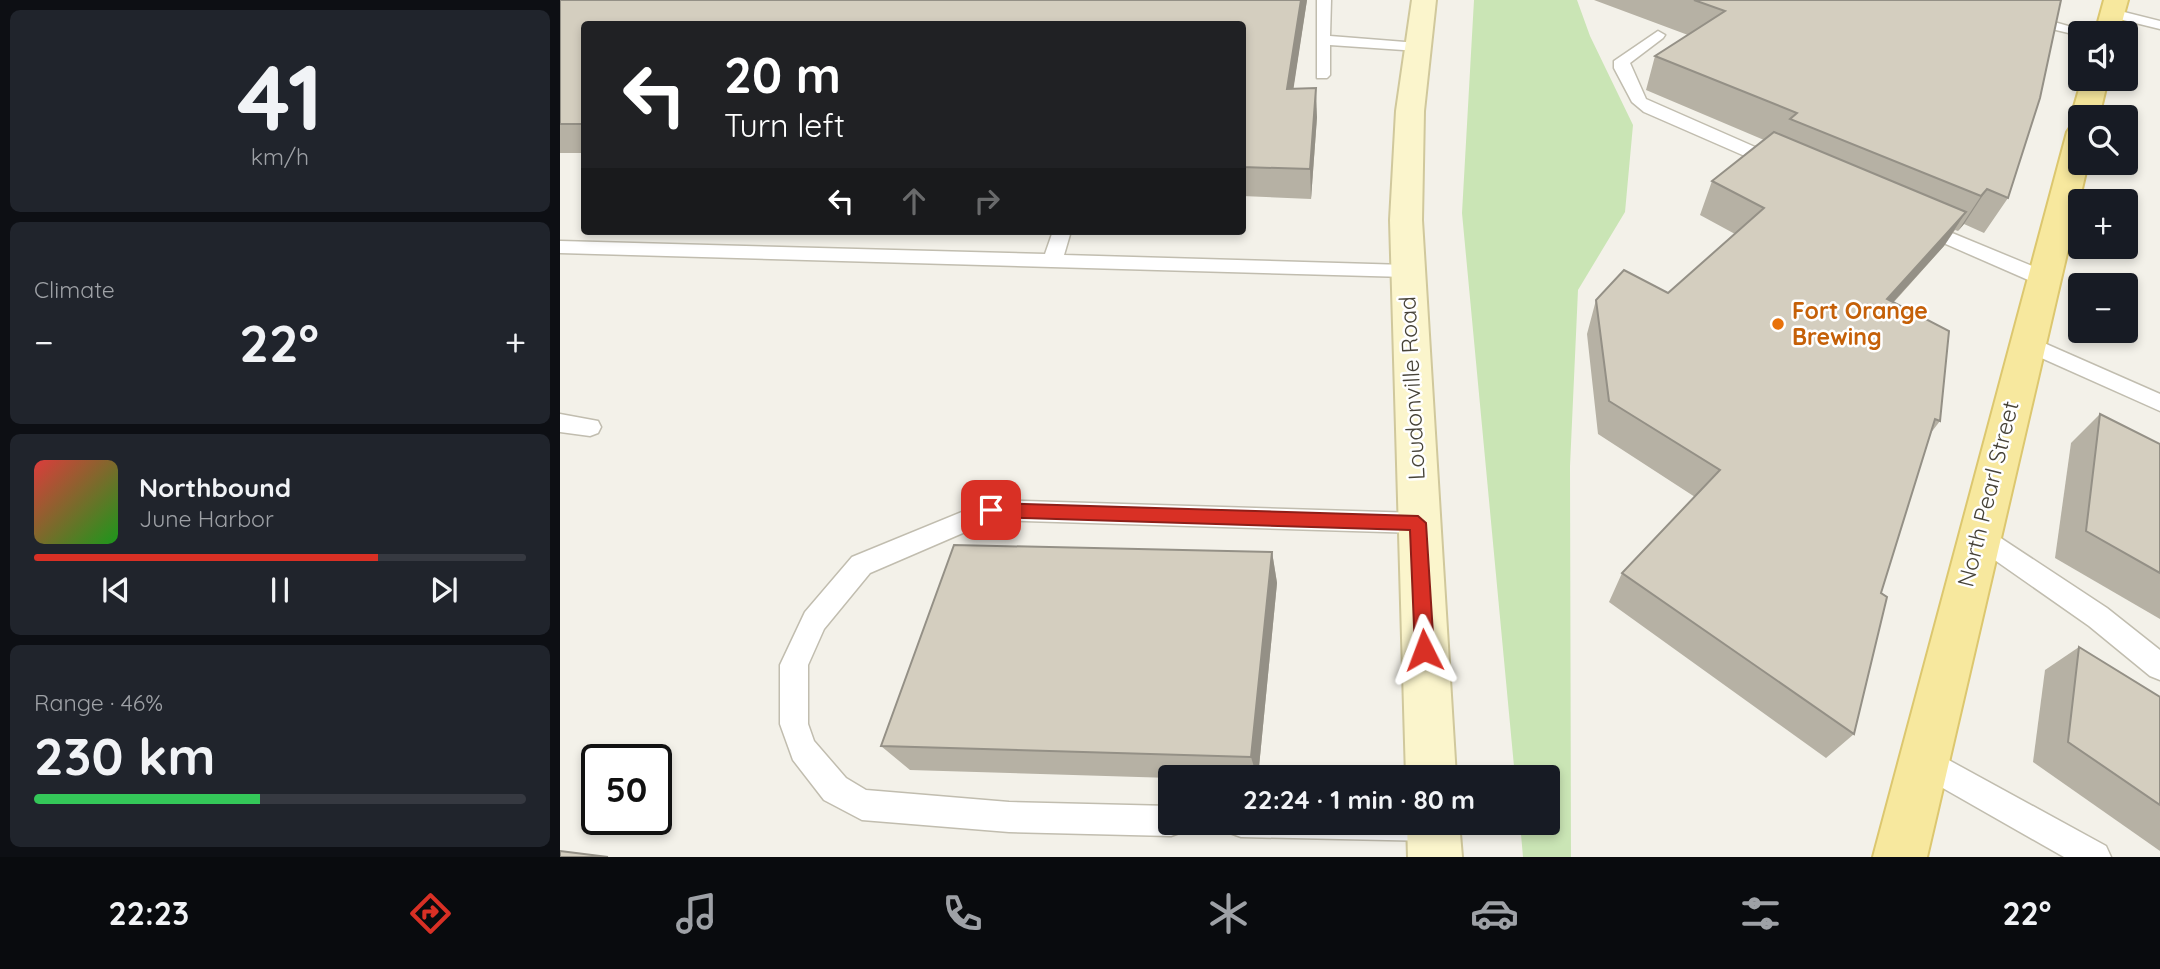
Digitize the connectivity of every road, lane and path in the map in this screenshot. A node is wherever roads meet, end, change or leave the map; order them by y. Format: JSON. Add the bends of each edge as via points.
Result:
{"nodes":[{"id":1,"x":1324,"y":0,"type":"edge"},
{"id":2,"x":1424,"y":0,"type":"edge"},
{"id":3,"x":1978,"y":0,"type":"edge"},
{"id":4,"x":2112,"y":15,"type":"edge"},
{"id":5,"x":2160,"y":25,"type":"edge"},
{"id":6,"x":2068,"y":29,"type":"edge"},
{"id":7,"x":1658,"y":35,"type":"dead end"},
{"id":8,"x":1324,"y":40,"type":"junction"},
{"id":9,"x":1418,"y":47,"type":"junction"},
{"id":10,"x":1322,"y":75,"type":"dead end"},
{"id":11,"x":1789,"y":169,"type":"edge"},
{"id":12,"x":2070,"y":175,"type":"edge"},
{"id":13,"x":1903,"y":218,"type":"edge"},
{"id":14,"x":1061,"y":235,"type":"edge"},
{"id":15,"x":560,"y":247,"type":"edge"},
{"id":16,"x":1052,"y":261,"type":"junction"},
{"id":17,"x":1406,"y":271,"type":"junction"},
{"id":18,"x":2042,"y":278,"type":"junction"},
{"id":19,"x":2026,"y":343,"type":"junction"},
{"id":20,"x":2160,"y":404,"type":"edge"},
{"id":21,"x":560,"y":423,"type":"edge"},
{"id":22,"x":590,"y":427,"type":"dead end"},
{"id":23,"x":1418,"y":523,"type":"junction"},
{"id":24,"x":1978,"y":534,"type":"junction"},
{"id":25,"x":2160,"y":667,"type":"edge"},
{"id":26,"x":1923,"y":761,"type":"junction"},
{"id":27,"x":1430,"y":765,"type":"edge"},
{"id":28,"x":1158,"y":821,"type":"edge"},
{"id":29,"x":1900,"y":857,"type":"edge"},
{"id":30,"x":2095,"y":857,"type":"edge"}],
"edges":[{"from":1,"to":8,"type":"lane"},
{"from":2,"to":9,"type":"main road","name":"Loudonville Road"},
{"from":3,"to":6,"type":"lane"},
{"from":4,"to":5,"type":"lane"},
{"from":7,"to":11,"type":"lane","via":[[1622,61],[1640,102]]},
{"from":8,"to":9,"type":"lane"},
{"from":8,"to":10,"type":"lane"},
{"from":9,"to":17,"type":"main road","name":"Loudonville Road","via":[[1408,142]]},
{"from":12,"to":18,"type":"main road","name":"North Pearl Street"},
{"from":13,"to":18,"type":"lane"},
{"from":14,"to":16,"type":"lane"},
{"from":15,"to":16,"type":"lane"},
{"from":16,"to":17,"type":"lane"},
{"from":17,"to":23,"type":"main road","name":"Loudonville Road"},
{"from":18,"to":19,"type":"main road","name":"North Pearl Street"},
{"from":19,"to":20,"type":"lane"},
{"from":19,"to":24,"type":"main road","name":"North Pearl Street"},
{"from":21,"to":22,"type":"lane"},
{"from":23,"to":27,"type":"main road","name":"Loudonville Road"},
{"from":23,"to":28,"type":"lane","via":[[991,510],[861,565],[814,621],[794,665],[794,724],[803,750],[835,789],[862,805],[1009,817]]},
{"from":24,"to":25,"type":"lane","via":[[2098,617]]},
{"from":24,"to":26,"type":"main road","name":"North Pearl Street"},
{"from":26,"to":29,"type":"main road","name":"North Pearl Street"},
{"from":26,"to":30,"type":"lane"}]}
